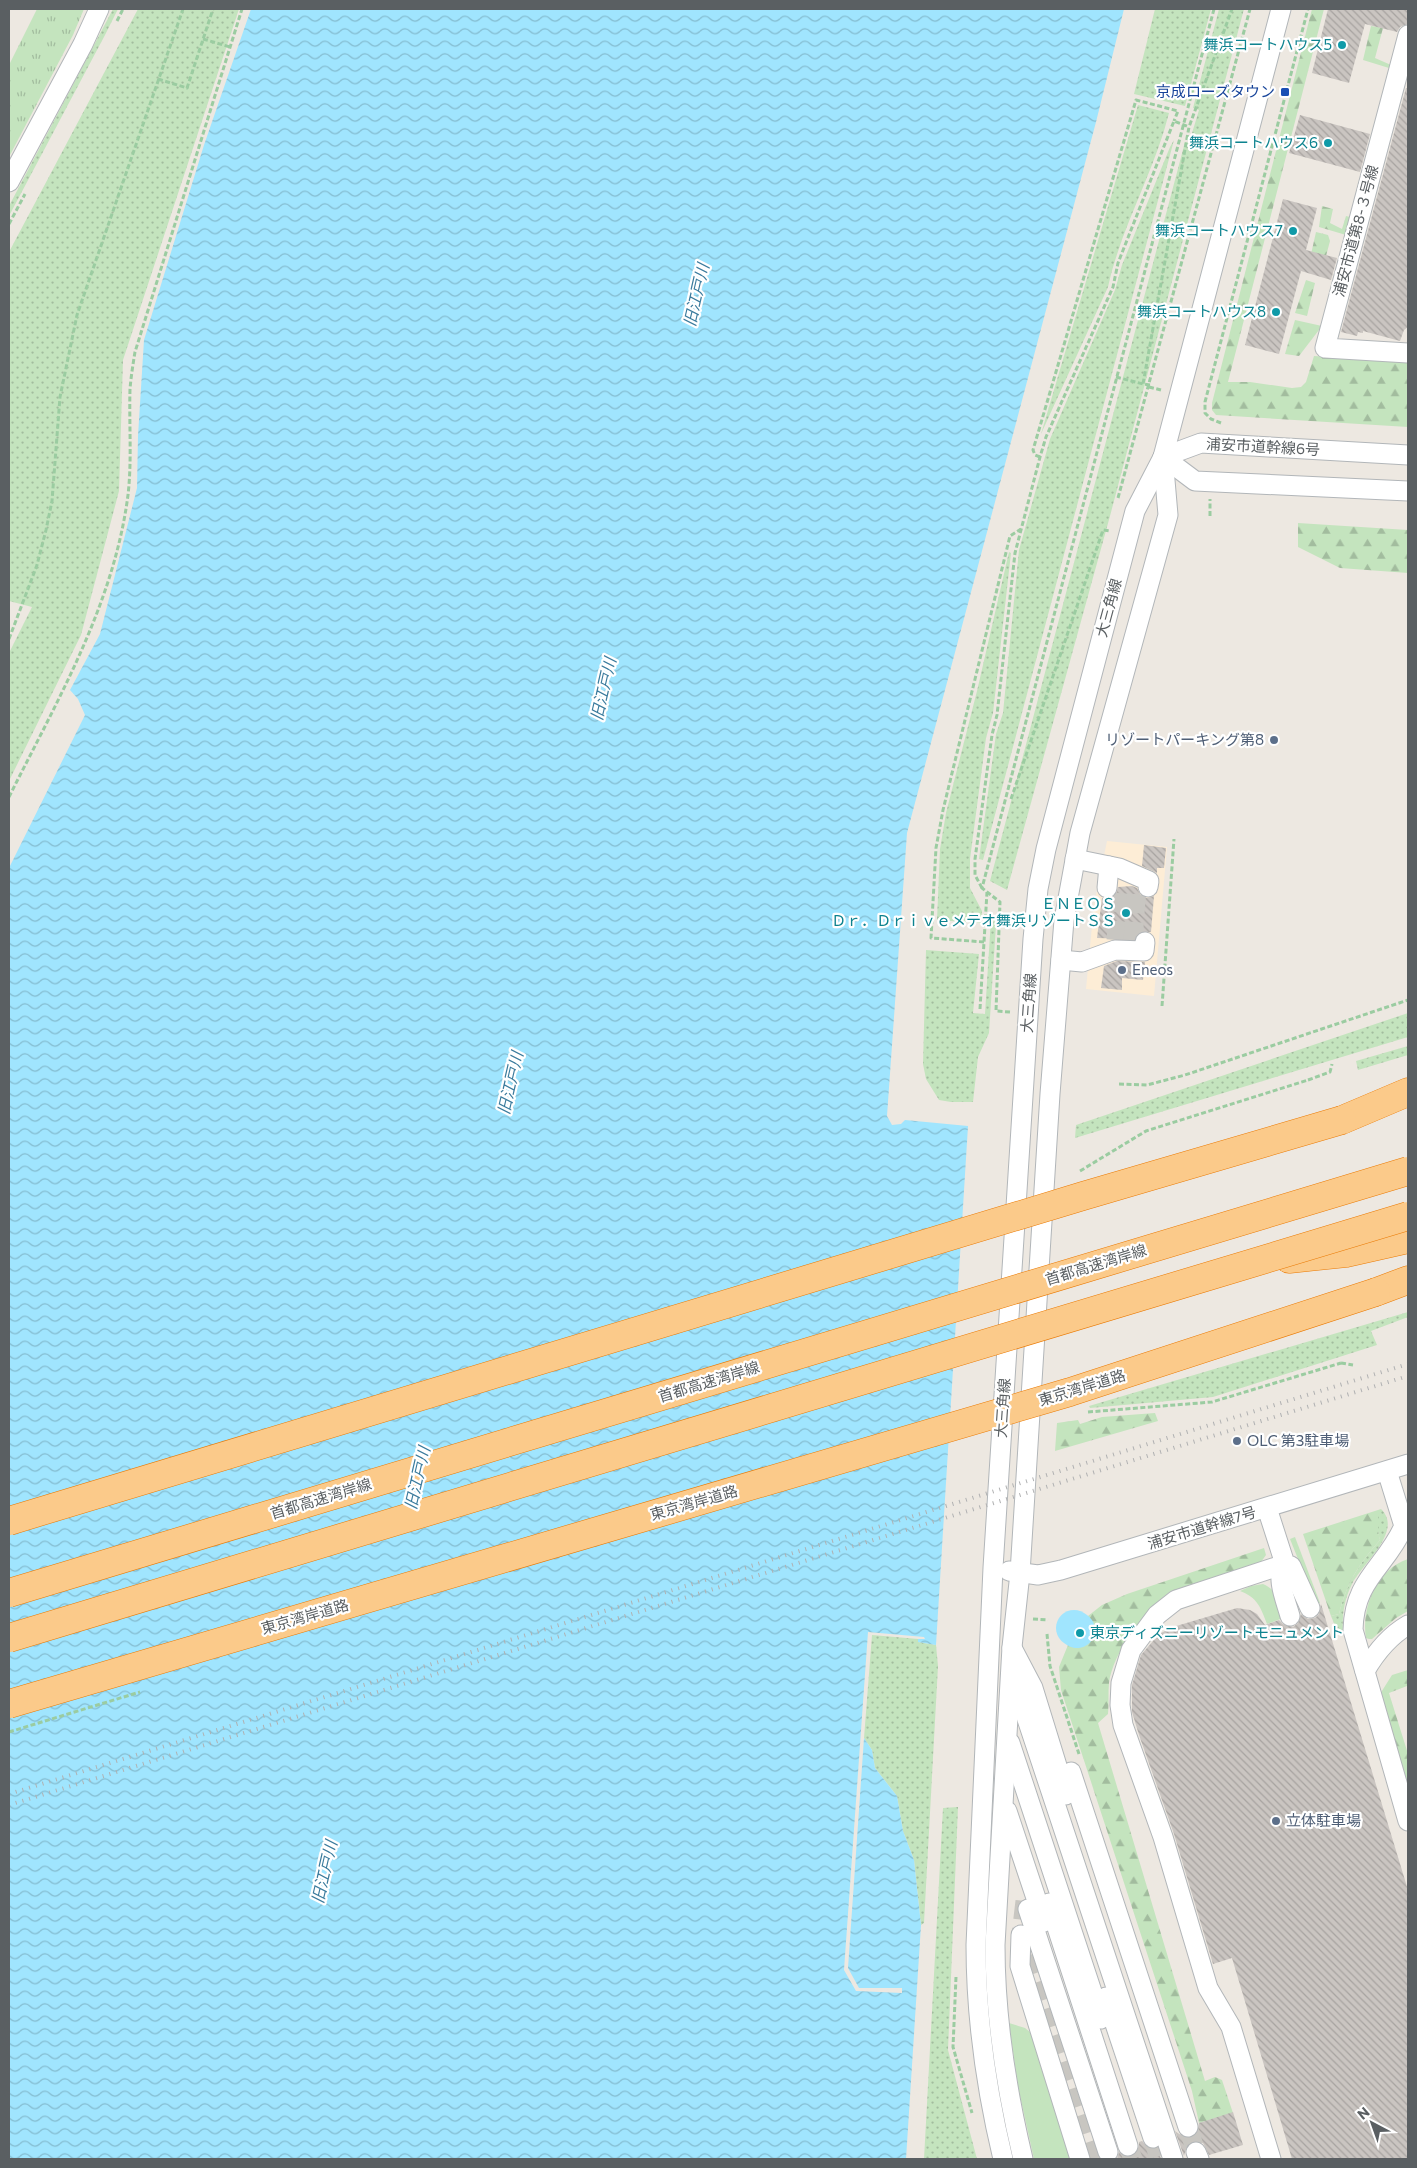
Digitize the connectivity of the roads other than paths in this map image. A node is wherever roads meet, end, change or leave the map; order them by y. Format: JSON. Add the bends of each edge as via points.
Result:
{"nodes":[{"id":1,"x":99,"y":9,"type":"edge"},
{"id":2,"x":1281,"y":9,"type":"edge"},
{"id":3,"x":1408,"y":35,"type":"edge"},
{"id":4,"x":9,"y":182,"type":"edge"},
{"id":5,"x":1408,"y":353,"type":"edge"},
{"id":6,"x":1408,"y":455,"type":"edge"},
{"id":7,"x":1163,"y":457,"type":"junction"},
{"id":8,"x":1408,"y":491,"type":"edge"},
{"id":9,"x":1074,"y":859,"type":"junction"},
{"id":10,"x":1126,"y":880,"type":"dead end"},
{"id":11,"x":1121,"y":945,"type":"dead end"},
{"id":12,"x":1060,"y":960,"type":"junction"},
{"id":13,"x":1408,"y":1092,"type":"edge"},
{"id":14,"x":1408,"y":1106,"type":"edge"},
{"id":15,"x":1342,"y":1120,"type":"junction"},
{"id":16,"x":1408,"y":1171,"type":"edge"},
{"id":17,"x":1408,"y":1216,"type":"edge"},
{"id":18,"x":1408,"y":1239,"type":"edge"},
{"id":19,"x":1254,"y":1262,"type":"junction"},
{"id":20,"x":1408,"y":1280,"type":"edge"},
{"id":21,"x":1408,"y":1286,"type":"edge"},
{"id":22,"x":1376,"y":1292,"type":"junction"},
{"id":23,"x":1408,"y":1464,"type":"edge"},
{"id":24,"x":1387,"y":1471,"type":"junction"},
{"id":25,"x":1268,"y":1508,"type":"junction"},
{"id":26,"x":9,"y":1521,"type":"edge"},
{"id":27,"x":1406,"y":1527,"type":"edge"},
{"id":28,"x":1285,"y":1564,"type":"junction"},
{"id":29,"x":993,"y":1568,"type":"junction"},
{"id":30,"x":1020,"y":1573,"type":"junction"},
{"id":31,"x":9,"y":1593,"type":"edge"},
{"id":32,"x":1310,"y":1608,"type":"dead end"},
{"id":33,"x":1290,"y":1616,"type":"dead end"},
{"id":34,"x":1408,"y":1624,"type":"edge"},
{"id":35,"x":9,"y":1638,"type":"edge"},
{"id":36,"x":1012,"y":1647,"type":"junction"},
{"id":37,"x":1010,"y":1670,"type":"junction"},
{"id":38,"x":1365,"y":1671,"type":"junction"},
{"id":39,"x":9,"y":1704,"type":"edge"},
{"id":40,"x":1009,"y":1704,"type":"junction"},
{"id":41,"x":1006,"y":1733,"type":"junction"},
{"id":42,"x":1005,"y":1766,"type":"junction"},
{"id":43,"x":1004,"y":1800,"type":"junction"},
{"id":44,"x":1408,"y":1821,"type":"edge"},
{"id":45,"x":1021,"y":1935,"type":"dead end"},
{"id":46,"x":1182,"y":2128,"type":"tunnel mouth"},
{"id":47,"x":1130,"y":2145,"type":"junction"},
{"id":48,"x":1185,"y":2157,"type":"edge"},
{"id":49,"x":1003,"y":2159,"type":"edge"},
{"id":50,"x":1022,"y":2159,"type":"edge"},
{"id":51,"x":1080,"y":2159,"type":"edge"},
{"id":52,"x":1271,"y":2159,"type":"edge"}],
"edges":[{"from":1,"to":4,"type":"street"},
{"from":2,"to":7,"type":"street","name":"大三角線"},
{"from":3,"to":5,"type":"street","name":"浦安市道第8-３号線","via":[[1326,348]]},
{"from":6,"to":7,"type":"street","name":"浦安市道幹線6号","via":[[1201,443]]},
{"from":7,"to":8,"type":"street","via":[[1195,480]]},
{"from":7,"to":9,"type":"street","name":"大三角線","via":[[1168,515]]},
{"from":7,"to":29,"type":"street","name":"大三角線","via":[[1134,511],[1079,717],[1038,889],[1032,939]]},
{"from":9,"to":10,"type":"street"},
{"from":9,"to":12,"type":"street","name":"大三角線"},
{"from":11,"to":12,"type":"street","via":[[1082,962]]},
{"from":12,"to":30,"type":"street","name":"大三角線"},
{"from":13,"to":15,"type":"highway"},
{"from":14,"to":15,"type":"highway"},
{"from":15,"to":26,"type":"highway","bridge":true},
{"from":16,"to":31,"type":"highway","name":"首都高速湾岸線","bridge":true},
{"from":17,"to":19,"type":"highway","bridge":true},
{"from":18,"to":19,"type":"highway","bridge":true,"via":[[1346,1253]]},
{"from":19,"to":35,"type":"highway","bridge":true},
{"from":20,"to":22,"type":"highway","name":"東京湾岸道路"},
{"from":21,"to":22,"type":"highway","name":"東京湾岸道路"},
{"from":22,"to":39,"type":"highway","name":"東京湾岸道路","bridge":true,"via":[[1070,1392]]},
{"from":23,"to":24,"type":"street","name":"浦安市道幹線7号"},
{"from":24,"to":25,"type":"street","name":"浦安市道幹線7号"},
{"from":24,"to":27,"type":"street"},
{"from":25,"to":28,"type":"street"},
{"from":25,"to":30,"type":"street","name":"浦安市道幹線7号","via":[[1061,1570],[1038,1575]]},
{"from":27,"to":38,"type":"street","via":[[1369,1578],[1354,1612],[1354,1630]]},
{"from":28,"to":32,"type":"street","via":[[1295,1572]]},
{"from":28,"to":33,"type":"street","via":[[1280,1577]]},
{"from":28,"to":52,"type":"street","via":[[1191,1594],[1166,1606],[1131,1650],[1121,1683],[1120,1705],[1123,1725],[1163,1838],[1208,1988],[1230,2026]]},
{"from":29,"to":30,"type":"street","name":"浦安市道幹線7号"},
{"from":29,"to":49,"type":"street","name":"大三角線","via":[[976,1992],[984,2068]]},
{"from":30,"to":36,"type":"street","name":"大三角線"},
{"from":34,"to":38,"type":"street","via":[[1375,1653]]},
{"from":36,"to":37,"type":"street","name":"大三角線"},
{"from":36,"to":46,"type":"street","via":[[1033,1688]]},
{"from":37,"to":40,"type":"street","name":"大三角線"},
{"from":37,"to":48,"type":"street"},
{"from":38,"to":44,"type":"street"},
{"from":40,"to":41,"type":"street","name":"大三角線"},
{"from":40,"to":47,"type":"street"},
{"from":41,"to":42,"type":"street","name":"大三角線"},
{"from":41,"to":47,"type":"street"},
{"from":42,"to":43,"type":"street","name":"大三角線"},
{"from":42,"to":47,"type":"street"},
{"from":43,"to":47,"type":"street","via":[[1026,1868],[1025,1901]]},
{"from":43,"to":50,"type":"street","name":"大三角線","via":[[995,1990],[1004,2066]]},
{"from":45,"to":51,"type":"street","via":[[1020,1966]]}]}
